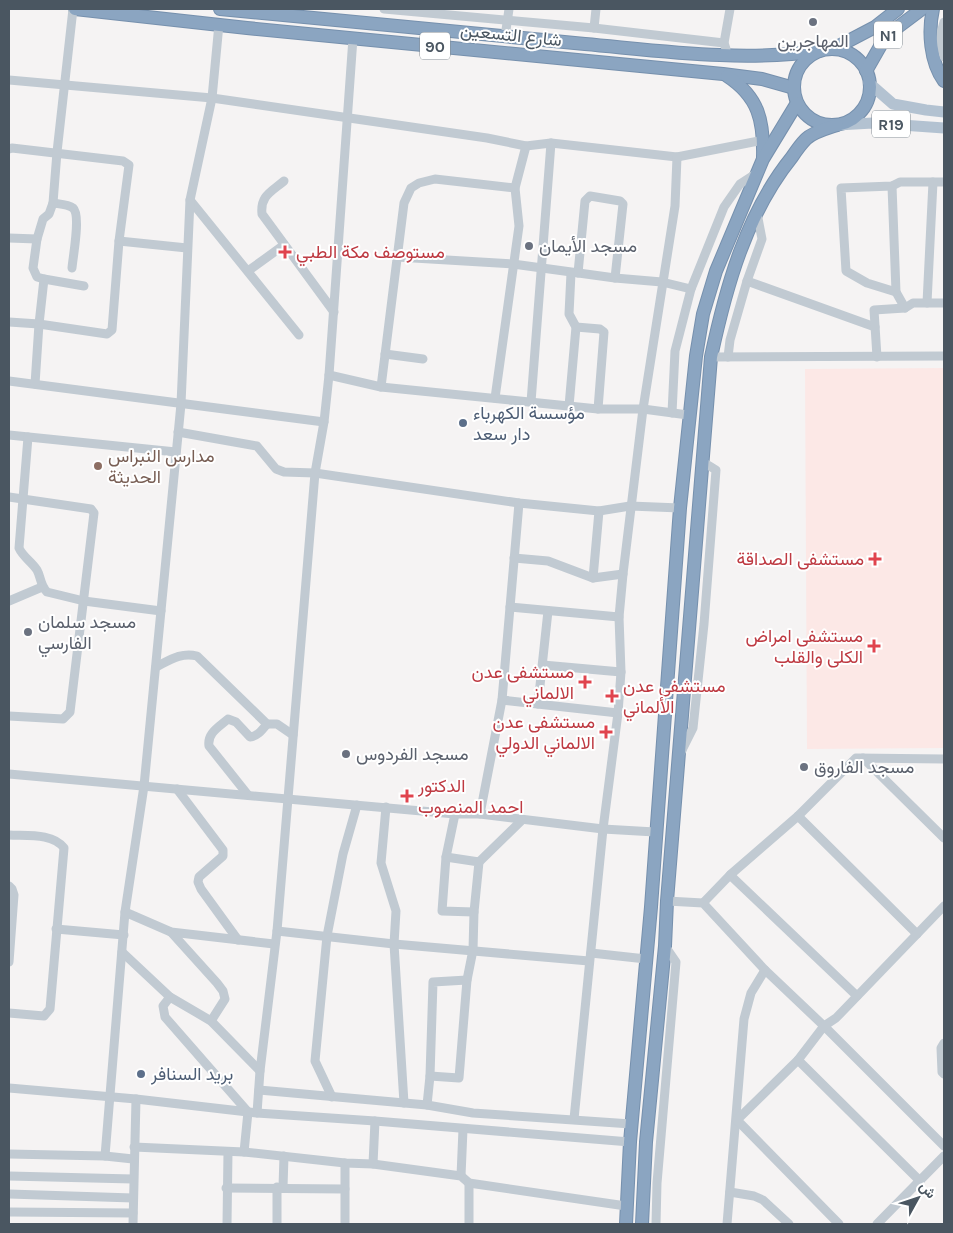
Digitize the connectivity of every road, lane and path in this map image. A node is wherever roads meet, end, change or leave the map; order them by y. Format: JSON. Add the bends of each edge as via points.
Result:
{"nodes":[{"id":1,"x":74,"y":9,"type":"edge"},
{"id":2,"x":220,"y":9,"type":"edge"},
{"id":3,"x":384,"y":9,"type":"edge"},
{"id":4,"x":509,"y":9,"type":"edge"},
{"id":5,"x":596,"y":9,"type":"edge"},
{"id":6,"x":730,"y":9,"type":"edge"},
{"id":7,"x":898,"y":9,"type":"edge"},
{"id":8,"x":922,"y":9,"type":"edge"},
{"id":9,"x":933,"y":9,"type":"edge"},
{"id":10,"x":246,"y":10,"type":"edge"},
{"id":11,"x":507,"y":19,"type":"junction"},
{"id":12,"x":944,"y":22,"type":"edge"},
{"id":13,"x":219,"y":24,"type":"junction"},
{"id":14,"x":247,"y":28,"type":"junction"},
{"id":15,"x":594,"y":28,"type":"junction"},
{"id":16,"x":505,"y":37,"type":"junction"},
{"id":17,"x":353,"y":38,"type":"junction"},
{"id":18,"x":724,"y":43,"type":"junction"},
{"id":19,"x":835,"y":48,"type":"junction"},
{"id":20,"x":819,"y":51,"type":"junction"},
{"id":21,"x":728,"y":56,"type":"junction"},
{"id":22,"x":944,"y":57,"type":"edge"},
{"id":23,"x":723,"y":74,"type":"junction"},
{"id":24,"x":868,"y":77,"type":"junction"},
{"id":25,"x":9,"y":80,"type":"edge"},
{"id":26,"x":944,"y":81,"type":"edge"},
{"id":27,"x":64,"y":85,"type":"junction"},
{"id":28,"x":794,"y":88,"type":"junction"},
{"id":29,"x":212,"y":98,"type":"junction"},
{"id":30,"x":797,"y":103,"type":"junction"},
{"id":31,"x":944,"y":112,"type":"edge"},
{"id":32,"x":348,"y":117,"type":"junction"},
{"id":33,"x":837,"y":124,"type":"junction"},
{"id":34,"x":944,"y":128,"type":"edge"},
{"id":35,"x":764,"y":140,"type":"junction"},
{"id":36,"x":551,"y":143,"type":"junction"},
{"id":37,"x":526,"y":146,"type":"junction"},
{"id":38,"x":9,"y":149,"type":"edge"},
{"id":39,"x":57,"y":152,"type":"junction"},
{"id":40,"x":677,"y":157,"type":"junction"},
{"id":41,"x":763,"y":159,"type":"junction"},
{"id":42,"x":757,"y":173,"type":"junction"},
{"id":43,"x":284,"y":181,"type":"dead end"},
{"id":44,"x":933,"y":182,"type":"junction"},
{"id":45,"x":944,"y":182,"type":"edge"},
{"id":46,"x":892,"y":186,"type":"junction"},
{"id":47,"x":515,"y":188,"type":"junction"},
{"id":48,"x":190,"y":200,"type":"junction"},
{"id":49,"x":53,"y":203,"type":"junction"},
{"id":50,"x":757,"y":212,"type":"junction"},
{"id":51,"x":9,"y":238,"type":"edge"},
{"id":52,"x":37,"y":239,"type":"junction"},
{"id":53,"x":119,"y":240,"type":"junction"},
{"id":54,"x":284,"y":245,"type":"junction"},
{"id":55,"x":187,"y":248,"type":"junction"},
{"id":56,"x":397,"y":256,"type":"junction"},
{"id":57,"x":513,"y":264,"type":"junction"},
{"id":58,"x":72,"y":268,"type":"dead end"},
{"id":59,"x":542,"y":268,"type":"junction"},
{"id":60,"x":248,"y":271,"type":"junction"},
{"id":61,"x":575,"y":273,"type":"junction"},
{"id":62,"x":615,"y":278,"type":"junction"},
{"id":63,"x":44,"y":279,"type":"junction"},
{"id":64,"x":746,"y":281,"type":"junction"},
{"id":65,"x":662,"y":282,"type":"junction"},
{"id":66,"x":84,"y":286,"type":"dead end"},
{"id":67,"x":691,"y":289,"type":"junction"},
{"id":68,"x":896,"y":292,"type":"junction"},
{"id":69,"x":927,"y":303,"type":"junction"},
{"id":70,"x":944,"y":303,"type":"edge"},
{"id":71,"x":906,"y":308,"type":"junction"},
{"id":72,"x":334,"y":312,"type":"junction"},
{"id":73,"x":9,"y":322,"type":"edge"},
{"id":74,"x":39,"y":324,"type":"junction"},
{"id":75,"x":576,"y":327,"type":"junction"},
{"id":76,"x":875,"y":328,"type":"junction"},
{"id":77,"x":299,"y":335,"type":"dead end"},
{"id":78,"x":385,"y":354,"type":"junction"},
{"id":79,"x":944,"y":356,"type":"edge"},
{"id":80,"x":712,"y":357,"type":"junction"},
{"id":81,"x":728,"y":357,"type":"junction"},
{"id":82,"x":877,"y":357,"type":"junction"},
{"id":83,"x":423,"y":358,"type":"dead end"},
{"id":84,"x":329,"y":375,"type":"junction"},
{"id":85,"x":9,"y":381,"type":"edge"},
{"id":86,"x":35,"y":384,"type":"junction"},
{"id":87,"x":382,"y":386,"type":"junction"},
{"id":88,"x":495,"y":398,"type":"junction"},
{"id":89,"x":531,"y":402,"type":"junction"},
{"id":90,"x":181,"y":404,"type":"junction"},
{"id":91,"x":569,"y":406,"type":"junction"},
{"id":92,"x":598,"y":409,"type":"junction"},
{"id":93,"x":643,"y":410,"type":"junction"},
{"id":94,"x":672,"y":413,"type":"junction"},
{"id":95,"x":688,"y":415,"type":"junction"},
{"id":96,"x":324,"y":422,"type":"junction"},
{"id":97,"x":178,"y":432,"type":"junction"},
{"id":98,"x":9,"y":435,"type":"edge"},
{"id":99,"x":28,"y":437,"type":"junction"},
{"id":100,"x":176,"y":452,"type":"junction"},
{"id":101,"x":315,"y":473,"type":"junction"},
{"id":102,"x":9,"y":497,"type":"edge"},
{"id":103,"x":22,"y":498,"type":"junction"},
{"id":104,"x":519,"y":503,"type":"junction"},
{"id":105,"x":630,"y":506,"type":"junction"},
{"id":106,"x":680,"y":508,"type":"junction"},
{"id":107,"x":599,"y":511,"type":"junction"},
{"id":108,"x":9,"y":547,"type":"edge"},
{"id":109,"x":18,"y":548,"type":"junction"},
{"id":110,"x":514,"y":558,"type":"junction"},
{"id":111,"x":623,"y":574,"type":"junction"},
{"id":112,"x":593,"y":578,"type":"junction"},
{"id":113,"x":42,"y":587,"type":"junction"},
{"id":114,"x":9,"y":601,"type":"edge"},
{"id":115,"x":84,"y":601,"type":"junction"},
{"id":116,"x":510,"y":608,"type":"junction"},
{"id":117,"x":161,"y":611,"type":"junction"},
{"id":118,"x":548,"y":612,"type":"junction"},
{"id":119,"x":619,"y":618,"type":"junction"},
{"id":120,"x":542,"y":666,"type":"junction"},
{"id":121,"x":156,"y":667,"type":"junction"},
{"id":122,"x":621,"y":672,"type":"junction"},
{"id":123,"x":502,"y":700,"type":"junction"},
{"id":124,"x":538,"y":704,"type":"junction"},
{"id":125,"x":618,"y":713,"type":"junction"},
{"id":126,"x":9,"y":716,"type":"edge"},
{"id":127,"x":266,"y":724,"type":"junction"},
{"id":128,"x":293,"y":735,"type":"junction"},
{"id":129,"x":863,"y":758,"type":"junction"},
{"id":130,"x":944,"y":759,"type":"edge"},
{"id":131,"x":9,"y":774,"type":"edge"},
{"id":132,"x":144,"y":786,"type":"junction"},
{"id":133,"x":177,"y":789,"type":"junction"},
{"id":134,"x":248,"y":795,"type":"junction"},
{"id":135,"x":288,"y":798,"type":"junction"},
{"id":136,"x":357,"y":805,"type":"junction"},
{"id":137,"x":386,"y":807,"type":"junction"},
{"id":138,"x":455,"y":814,"type":"junction"},
{"id":139,"x":480,"y":814,"type":"junction"},
{"id":140,"x":798,"y":816,"type":"junction"},
{"id":141,"x":522,"y":820,"type":"junction"},
{"id":142,"x":603,"y":829,"type":"junction"},
{"id":143,"x":655,"y":832,"type":"junction"},
{"id":144,"x":9,"y":835,"type":"edge"},
{"id":145,"x":944,"y":838,"type":"edge"},
{"id":146,"x":446,"y":857,"type":"junction"},
{"id":147,"x":479,"y":862,"type":"junction"},
{"id":148,"x":730,"y":875,"type":"junction"},
{"id":149,"x":9,"y":886,"type":"edge"},
{"id":150,"x":666,"y":901,"type":"junction"},
{"id":151,"x":703,"y":903,"type":"junction"},
{"id":152,"x":944,"y":906,"type":"edge"},
{"id":153,"x":125,"y":912,"type":"junction"},
{"id":154,"x":474,"y":912,"type":"junction"},
{"id":155,"x":56,"y":929,"type":"junction"},
{"id":156,"x":276,"y":931,"type":"junction"},
{"id":157,"x":171,"y":932,"type":"junction"},
{"id":158,"x":917,"y":934,"type":"junction"},
{"id":159,"x":124,"y":935,"type":"junction"},
{"id":160,"x":327,"y":936,"type":"junction"},
{"id":161,"x":238,"y":940,"type":"junction"},
{"id":162,"x":274,"y":944,"type":"junction"},
{"id":163,"x":394,"y":944,"type":"junction"},
{"id":164,"x":665,"y":946,"type":"junction"},
{"id":165,"x":473,"y":950,"type":"junction"},
{"id":166,"x":122,"y":952,"type":"junction"},
{"id":167,"x":590,"y":957,"type":"junction"},
{"id":168,"x":646,"y":959,"type":"junction"},
{"id":169,"x":9,"y":962,"type":"edge"},
{"id":170,"x":765,"y":970,"type":"junction"},
{"id":171,"x":467,"y":980,"type":"junction"},
{"id":172,"x":857,"y":996,"type":"junction"},
{"id":173,"x":170,"y":997,"type":"junction"},
{"id":174,"x":9,"y":1013,"type":"edge"},
{"id":175,"x":211,"y":1021,"type":"junction"},
{"id":176,"x":824,"y":1026,"type":"junction"},
{"id":177,"x":944,"y":1043,"type":"edge"},
{"id":178,"x":798,"y":1060,"type":"junction"},
{"id":179,"x":260,"y":1071,"type":"junction"},
{"id":180,"x":944,"y":1074,"type":"edge"},
{"id":181,"x":430,"y":1076,"type":"junction"},
{"id":182,"x":9,"y":1088,"type":"edge"},
{"id":183,"x":259,"y":1090,"type":"junction"},
{"id":184,"x":332,"y":1096,"type":"junction"},
{"id":185,"x":109,"y":1097,"type":"junction"},
{"id":186,"x":136,"y":1099,"type":"junction"},
{"id":187,"x":404,"y":1103,"type":"junction"},
{"id":188,"x":427,"y":1105,"type":"junction"},
{"id":189,"x":253,"y":1112,"type":"junction"},
{"id":190,"x":574,"y":1119,"type":"junction"},
{"id":191,"x":737,"y":1120,"type":"junction"},
{"id":192,"x":375,"y":1121,"type":"junction"},
{"id":193,"x":631,"y":1124,"type":"junction"},
{"id":194,"x":463,"y":1129,"type":"junction"},
{"id":195,"x":630,"y":1142,"type":"junction"},
{"id":196,"x":944,"y":1146,"type":"edge"},
{"id":197,"x":134,"y":1147,"type":"junction"},
{"id":198,"x":228,"y":1152,"type":"junction"},
{"id":199,"x":244,"y":1152,"type":"junction"},
{"id":200,"x":9,"y":1154,"type":"edge"},
{"id":201,"x":105,"y":1156,"type":"junction"},
{"id":202,"x":284,"y":1156,"type":"junction"},
{"id":203,"x":944,"y":1156,"type":"edge"},
{"id":204,"x":133,"y":1159,"type":"junction"},
{"id":205,"x":345,"y":1163,"type":"junction"},
{"id":206,"x":373,"y":1164,"type":"junction"},
{"id":207,"x":9,"y":1176,"type":"edge"},
{"id":208,"x":461,"y":1176,"type":"junction"},
{"id":209,"x":133,"y":1179,"type":"junction"},
{"id":210,"x":920,"y":1180,"type":"junction"},
{"id":211,"x":469,"y":1183,"type":"junction"},
{"id":212,"x":280,"y":1187,"type":"junction"},
{"id":213,"x":226,"y":1188,"type":"junction"},
{"id":214,"x":345,"y":1189,"type":"junction"},
{"id":215,"x":730,"y":1192,"type":"junction"},
{"id":216,"x":9,"y":1194,"type":"edge"},
{"id":217,"x":133,"y":1198,"type":"junction"},
{"id":218,"x":626,"y":1206,"type":"junction"},
{"id":219,"x":9,"y":1212,"type":"edge"},
{"id":220,"x":133,"y":1213,"type":"junction"},
{"id":221,"x":133,"y":1224,"type":"edge"},
{"id":222,"x":227,"y":1224,"type":"edge"},
{"id":223,"x":277,"y":1224,"type":"edge"},
{"id":224,"x":345,"y":1224,"type":"edge"},
{"id":225,"x":469,"y":1224,"type":"edge"},
{"id":226,"x":626,"y":1224,"type":"edge"},
{"id":227,"x":642,"y":1224,"type":"edge"},
{"id":228,"x":656,"y":1224,"type":"edge"},
{"id":229,"x":727,"y":1224,"type":"edge"},
{"id":230,"x":789,"y":1224,"type":"edge"},
{"id":231,"x":839,"y":1224,"type":"edge"},
{"id":232,"x":877,"y":1224,"type":"edge"}],
"edges":[{"from":1,"to":13,"type":"highway","name":"شارع التسعين","number":"90"},
{"from":1,"to":27,"type":"street"},
{"from":2,"to":10,"type":"highway","name":"شارع التسعين","number":"90"},
{"from":3,"to":11,"type":"street"},
{"from":4,"to":11,"type":"street"},
{"from":5,"to":15,"type":"street"},
{"from":6,"to":18,"type":"street"},
{"from":7,"to":19,"type":"highway","number":"N1","via":[[875,27]]},
{"from":8,"to":24,"type":"highway","number":"N1","via":[[886,36]]},
{"from":9,"to":26,"type":"highway","via":[[930,26],[932,44]]},
{"from":10,"to":14,"type":"highway"},
{"from":10,"to":16,"type":"highway","name":"شارع التسعين","number":"90"},
{"from":11,"to":15,"type":"street"},
{"from":11,"to":16,"type":"street"},
{"from":12,"to":22,"type":"street","via":[[941,30]]},
{"from":13,"to":14,"type":"highway","name":"شارع التسعين","number":"90"},
{"from":13,"to":29,"type":"street"},
{"from":14,"to":17,"type":"highway","name":"شارع التسعين","number":"90"},
{"from":15,"to":18,"type":"street"},
{"from":16,"to":21,"type":"highway","name":"شارع التسعين","number":"90"},
{"from":17,"to":23,"type":"highway","name":"شارع التسعين","number":"90"},
{"from":17,"to":32,"type":"street"},
{"from":18,"to":21,"type":"street"},
{"from":19,"to":20,"type":"highway"},
{"from":19,"to":24,"type":"highway","via":[[859,60]]},
{"from":20,"to":21,"type":"highway","name":"شارع التسعين","number":"90","via":[[787,56]]},
{"from":20,"to":28,"type":"highway","via":[[800,65]]},
{"from":23,"to":28,"type":"highway","name":"شارع التسعين","number":"90","via":[[762,79]]},
{"from":23,"to":35,"type":"highway","via":[[742,86],[757,107]]},
{"from":24,"to":31,"type":"main road","number":"R19","via":[[893,104]]},
{"from":24,"to":33,"type":"highway","via":[[868,98],[862,110],[850,120]]},
{"from":25,"to":27,"type":"street"},
{"from":27,"to":29,"type":"street"},
{"from":27,"to":39,"type":"street"},
{"from":28,"to":30,"type":"highway"},
{"from":29,"to":32,"type":"street"},
{"from":29,"to":48,"type":"street"},
{"from":30,"to":33,"type":"highway","via":[[807,116],[821,123]]},
{"from":30,"to":41,"type":"highway"},
{"from":32,"to":37,"type":"street"},
{"from":32,"to":72,"type":"street"},
{"from":33,"to":34,"type":"main road","number":"R19"},
{"from":33,"to":50,"type":"highway","via":[[807,138],[779,173]]},
{"from":35,"to":40,"type":"street"},
{"from":35,"to":41,"type":"highway"},
{"from":36,"to":37,"type":"street"},
{"from":36,"to":40,"type":"street"},
{"from":36,"to":59,"type":"street"},
{"from":37,"to":47,"type":"street"},
{"from":38,"to":39,"type":"street"},
{"from":39,"to":49,"type":"street"},
{"from":39,"to":53,"type":"street","via":[[123,161],[129,165]]},
{"from":40,"to":65,"type":"street","via":[[675,206]]},
{"from":41,"to":42,"type":"highway"},
{"from":42,"to":67,"type":"street","via":[[740,184],[724,207]]},
{"from":42,"to":95,"type":"highway","via":[[716,271],[703,314]]},
{"from":43,"to":54,"type":"street","via":[[264,198],[261,206],[262,214]]},
{"from":44,"to":45,"type":"street"},
{"from":44,"to":46,"type":"street","via":[[900,182]]},
{"from":44,"to":69,"type":"street"},
{"from":46,"to":68,"type":"street"},
{"from":46,"to":68,"type":"street","via":[[841,188],[846,271],[867,283]]},
{"from":47,"to":56,"type":"street","via":[[435,179],[419,183],[411,188],[404,203]]},
{"from":47,"to":57,"type":"street","via":[[519,226]]},
{"from":48,"to":55,"type":"street"},
{"from":48,"to":60,"type":"street"},
{"from":49,"to":52,"type":"street","via":[[43,219]]},
{"from":49,"to":58,"type":"street","via":[[70,206],[76,212]]},
{"from":50,"to":64,"type":"street","via":[[762,238]]},
{"from":50,"to":80,"type":"highway","via":[[732,275]]},
{"from":51,"to":52,"type":"street"},
{"from":52,"to":63,"type":"street","via":[[33,268],[37,277]]},
{"from":53,"to":55,"type":"street"},
{"from":53,"to":74,"type":"street","via":[[112,330],[107,334]]},
{"from":54,"to":60,"type":"street"},
{"from":54,"to":72,"type":"street"},
{"from":55,"to":90,"type":"street"},
{"from":56,"to":57,"type":"street"},
{"from":56,"to":78,"type":"street"},
{"from":57,"to":59,"type":"street"},
{"from":57,"to":88,"type":"street"},
{"from":59,"to":61,"type":"street"},
{"from":59,"to":89,"type":"street"},
{"from":60,"to":77,"type":"street"},
{"from":61,"to":62,"type":"street"},
{"from":61,"to":62,"type":"street","via":[[586,201],[590,196],[623,204]]},
{"from":61,"to":75,"type":"street","via":[[569,314]]},
{"from":62,"to":65,"type":"street"},
{"from":63,"to":66,"type":"street"},
{"from":63,"to":74,"type":"street"},
{"from":64,"to":76,"type":"street"},
{"from":64,"to":81,"type":"street"},
{"from":65,"to":67,"type":"street"},
{"from":65,"to":93,"type":"street"},
{"from":67,"to":94,"type":"street","via":[[676,350]]},
{"from":68,"to":71,"type":"street"},
{"from":69,"to":70,"type":"street"},
{"from":69,"to":71,"type":"street","via":[[913,303]]},
{"from":71,"to":76,"type":"street","via":[[874,310]]},
{"from":72,"to":84,"type":"street"},
{"from":73,"to":74,"type":"street"},
{"from":74,"to":86,"type":"street"},
{"from":75,"to":91,"type":"street"},
{"from":75,"to":92,"type":"street","via":[[604,332]]},
{"from":76,"to":82,"type":"street"},
{"from":78,"to":83,"type":"street"},
{"from":78,"to":87,"type":"street"},
{"from":79,"to":82,"type":"street"},
{"from":80,"to":81,"type":"street"},
{"from":80,"to":150,"type":"highway"},
{"from":81,"to":82,"type":"street"},
{"from":84,"to":87,"type":"street"},
{"from":84,"to":96,"type":"street"},
{"from":85,"to":86,"type":"street"},
{"from":86,"to":90,"type":"street"},
{"from":87,"to":88,"type":"street"},
{"from":88,"to":89,"type":"street"},
{"from":89,"to":91,"type":"street"},
{"from":90,"to":96,"type":"street"},
{"from":90,"to":97,"type":"street"},
{"from":91,"to":92,"type":"street"},
{"from":92,"to":93,"type":"street"},
{"from":93,"to":94,"type":"street"},
{"from":93,"to":105,"type":"street"},
{"from":94,"to":95,"type":"street"},
{"from":95,"to":106,"type":"highway"},
{"from":96,"to":101,"type":"street"},
{"from":97,"to":100,"type":"street"},
{"from":97,"to":101,"type":"street","via":[[257,446],[276,469]]},
{"from":98,"to":99,"type":"street"},
{"from":99,"to":100,"type":"street"},
{"from":99,"to":103,"type":"street"},
{"from":100,"to":117,"type":"street"},
{"from":101,"to":104,"type":"street"},
{"from":101,"to":128,"type":"street"},
{"from":102,"to":103,"type":"street"},
{"from":103,"to":109,"type":"street"},
{"from":103,"to":115,"type":"street","via":[[93,511]]},
{"from":104,"to":107,"type":"street"},
{"from":104,"to":110,"type":"street"},
{"from":105,"to":106,"type":"street"},
{"from":105,"to":107,"type":"street"},
{"from":105,"to":111,"type":"street"},
{"from":106,"to":143,"type":"highway"},
{"from":107,"to":112,"type":"street"},
{"from":108,"to":109,"type":"street"},
{"from":109,"to":113,"type":"street","via":[[38,571]]},
{"from":110,"to":112,"type":"street","via":[[548,561]]},
{"from":110,"to":116,"type":"street"},
{"from":111,"to":112,"type":"street"},
{"from":111,"to":119,"type":"street"},
{"from":113,"to":114,"type":"street"},
{"from":113,"to":115,"type":"street","via":[[46,592]]},
{"from":115,"to":117,"type":"street"},
{"from":115,"to":126,"type":"street","via":[[70,712],[63,719]]},
{"from":116,"to":118,"type":"street"},
{"from":116,"to":123,"type":"street"},
{"from":117,"to":121,"type":"street"},
{"from":118,"to":119,"type":"street"},
{"from":118,"to":120,"type":"street"},
{"from":119,"to":122,"type":"street"},
{"from":120,"to":122,"type":"street"},
{"from":120,"to":124,"type":"street"},
{"from":121,"to":127,"type":"street","via":[[181,655],[197,656]]},
{"from":121,"to":132,"type":"street"},
{"from":122,"to":125,"type":"street"},
{"from":123,"to":124,"type":"street"},
{"from":123,"to":139,"type":"street"},
{"from":124,"to":125,"type":"street"},
{"from":125,"to":142,"type":"street"},
{"from":127,"to":128,"type":"street","via":[[277,724]]},
{"from":127,"to":134,"type":"street","via":[[254,737],[250,737],[236,722],[228,719],[208,739],[209,746]]},
{"from":128,"to":135,"type":"street"},
{"from":129,"to":130,"type":"street"},
{"from":129,"to":140,"type":"street","via":[[856,758]]},
{"from":129,"to":145,"type":"street"},
{"from":131,"to":132,"type":"street"},
{"from":132,"to":133,"type":"street"},
{"from":132,"to":153,"type":"street"},
{"from":133,"to":134,"type":"street"},
{"from":133,"to":161,"type":"street","via":[[223,850],[223,856],[199,877],[198,882]]},
{"from":134,"to":135,"type":"street"},
{"from":135,"to":136,"type":"street"},
{"from":135,"to":156,"type":"street"},
{"from":136,"to":137,"type":"street"},
{"from":136,"to":160,"type":"street","via":[[343,854]]},
{"from":137,"to":138,"type":"street"},
{"from":137,"to":163,"type":"street","via":[[382,863],[396,911]]},
{"from":138,"to":139,"type":"street"},
{"from":138,"to":146,"type":"street"},
{"from":139,"to":141,"type":"street"},
{"from":140,"to":148,"type":"street"},
{"from":140,"to":158,"type":"street"},
{"from":141,"to":142,"type":"street"},
{"from":141,"to":147,"type":"street"},
{"from":142,"to":143,"type":"street"},
{"from":142,"to":167,"type":"street"},
{"from":143,"to":168,"type":"highway"},
{"from":144,"to":155,"type":"street","via":[[54,838],[64,848]]},
{"from":146,"to":147,"type":"street"},
{"from":146,"to":154,"type":"street","via":[[442,911]]},
{"from":147,"to":154,"type":"street"},
{"from":148,"to":151,"type":"street"},
{"from":148,"to":172,"type":"street"},
{"from":149,"to":169,"type":"street","via":[[14,895]]},
{"from":150,"to":151,"type":"street"},
{"from":150,"to":164,"type":"highway"},
{"from":151,"to":170,"type":"street"},
{"from":152,"to":158,"type":"street"},
{"from":153,"to":157,"type":"street"},
{"from":153,"to":159,"type":"street"},
{"from":154,"to":165,"type":"street"},
{"from":155,"to":159,"type":"street"},
{"from":155,"to":174,"type":"street","via":[[48,1013],[44,1016]]},
{"from":156,"to":160,"type":"street"},
{"from":156,"to":162,"type":"street"},
{"from":157,"to":161,"type":"street"},
{"from":157,"to":175,"type":"street","via":[[222,991],[225,999]]},
{"from":158,"to":172,"type":"street"},
{"from":159,"to":166,"type":"street"},
{"from":160,"to":163,"type":"street"},
{"from":160,"to":184,"type":"street","via":[[316,1061]]},
{"from":161,"to":162,"type":"street"},
{"from":162,"to":179,"type":"street"},
{"from":163,"to":165,"type":"street"},
{"from":163,"to":187,"type":"street"},
{"from":164,"to":227,"type":"highway","via":[[646,1142]]},
{"from":164,"to":228,"type":"street","via":[[676,962]]},
{"from":165,"to":167,"type":"street"},
{"from":165,"to":171,"type":"street"},
{"from":166,"to":173,"type":"street"},
{"from":166,"to":185,"type":"street"},
{"from":167,"to":168,"type":"street"},
{"from":167,"to":190,"type":"street"},
{"from":168,"to":193,"type":"highway"},
{"from":170,"to":176,"type":"street"},
{"from":170,"to":191,"type":"street","via":[[751,993],[744,1019]]},
{"from":171,"to":181,"type":"street","via":[[459,1078]]},
{"from":171,"to":181,"type":"street","via":[[433,982]]},
{"from":172,"to":176,"type":"street"},
{"from":173,"to":175,"type":"street"},
{"from":173,"to":189,"type":"street","via":[[164,1006],[164,1017]]},
{"from":175,"to":179,"type":"street"},
{"from":176,"to":178,"type":"street"},
{"from":176,"to":196,"type":"street"},
{"from":177,"to":180,"type":"street","via":[[941,1048]]},
{"from":178,"to":191,"type":"street"},
{"from":178,"to":210,"type":"street"},
{"from":179,"to":183,"type":"street"},
{"from":181,"to":188,"type":"street"},
{"from":182,"to":185,"type":"street"},
{"from":183,"to":184,"type":"street"},
{"from":183,"to":189,"type":"street"},
{"from":184,"to":187,"type":"street"},
{"from":185,"to":186,"type":"street"},
{"from":185,"to":201,"type":"street"},
{"from":186,"to":189,"type":"street"},
{"from":186,"to":197,"type":"street"},
{"from":187,"to":188,"type":"street"},
{"from":188,"to":190,"type":"street","via":[[473,1113]]},
{"from":189,"to":192,"type":"street"},
{"from":189,"to":199,"type":"street"},
{"from":190,"to":193,"type":"street"},
{"from":191,"to":215,"type":"street"},
{"from":191,"to":231,"type":"street"},
{"from":192,"to":194,"type":"street"},
{"from":192,"to":206,"type":"street"},
{"from":193,"to":195,"type":"highway"},
{"from":194,"to":195,"type":"street"},
{"from":194,"to":208,"type":"street"},
{"from":195,"to":218,"type":"highway"},
{"from":197,"to":198,"type":"street"},
{"from":197,"to":204,"type":"street"},
{"from":198,"to":199,"type":"street"},
{"from":198,"to":213,"type":"street"},
{"from":199,"to":202,"type":"street"},
{"from":200,"to":201,"type":"street"},
{"from":201,"to":204,"type":"street"},
{"from":202,"to":205,"type":"street"},
{"from":202,"to":212,"type":"street"},
{"from":203,"to":210,"type":"street"},
{"from":204,"to":209,"type":"street"},
{"from":205,"to":206,"type":"street"},
{"from":205,"to":214,"type":"street"},
{"from":206,"to":208,"type":"street"},
{"from":207,"to":209,"type":"street"},
{"from":208,"to":211,"type":"street"},
{"from":209,"to":217,"type":"street"},
{"from":210,"to":232,"type":"street"},
{"from":211,"to":218,"type":"street"},
{"from":211,"to":225,"type":"street"},
{"from":212,"to":213,"type":"street"},
{"from":212,"to":214,"type":"street"},
{"from":212,"to":223,"type":"street"},
{"from":213,"to":222,"type":"street"},
{"from":214,"to":224,"type":"street"},
{"from":215,"to":229,"type":"street"},
{"from":215,"to":230,"type":"street","via":[[763,1200]]},
{"from":216,"to":217,"type":"street"},
{"from":217,"to":220,"type":"street"},
{"from":218,"to":226,"type":"highway"},
{"from":219,"to":220,"type":"street"},
{"from":220,"to":221,"type":"street"}]}
